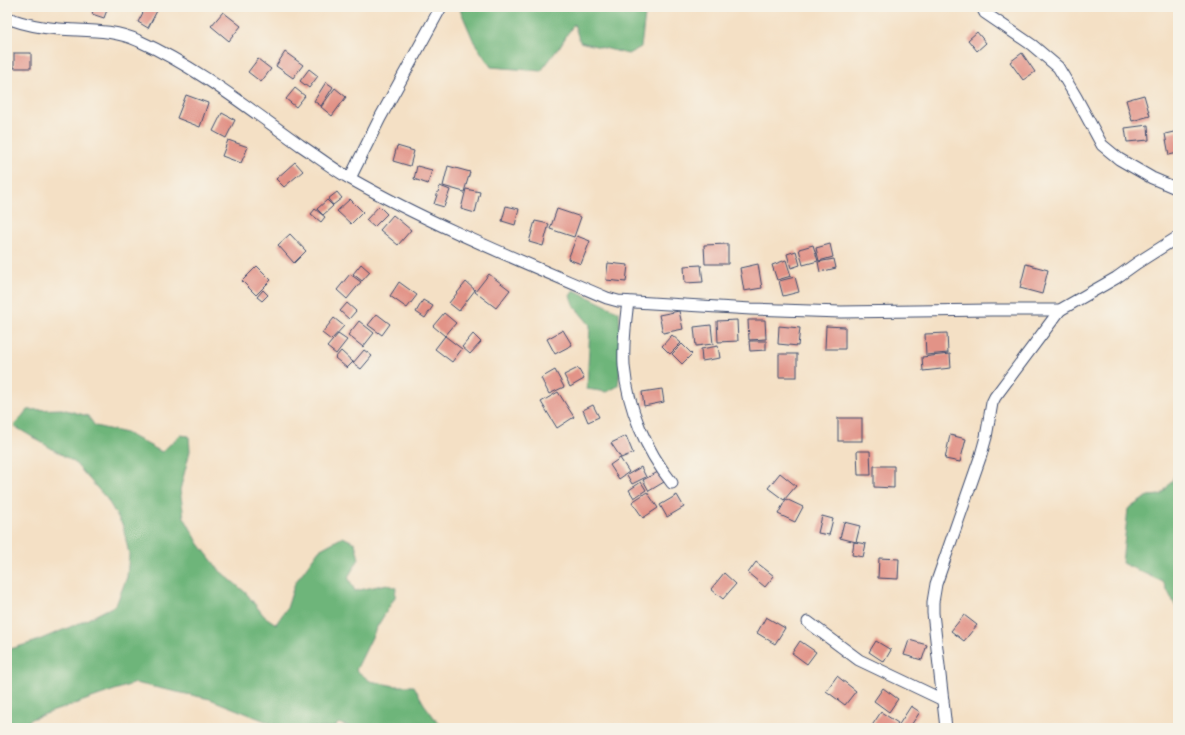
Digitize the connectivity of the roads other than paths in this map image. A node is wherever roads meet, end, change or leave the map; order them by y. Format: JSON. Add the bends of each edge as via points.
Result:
{"nodes":[{"id":1,"x":441,"y":7,"type":"edge"},
{"id":2,"x":982,"y":7,"type":"edge"},
{"id":3,"x":7,"y":18,"type":"edge"},
{"id":4,"x":350,"y":178,"type":"junction"},
{"id":5,"x":1178,"y":189,"type":"edge"},
{"id":6,"x":1178,"y":237,"type":"edge"},
{"id":7,"x":628,"y":302,"type":"junction"},
{"id":8,"x":1060,"y":310,"type":"junction"},
{"id":9,"x":672,"y":483,"type":"dead end"},
{"id":10,"x":808,"y":622,"type":"dead end"},
{"id":11,"x":943,"y":700,"type":"junction"},
{"id":12,"x":946,"y":728,"type":"edge"}],
"edges":[{"from":1,"to":4,"type":"street"},
{"from":2,"to":5,"type":"street","via":[[985,13],[1032,45],[1058,67],[1102,145],[1119,159]]},
{"from":3,"to":4,"type":"street","via":[[44,28],[106,32],[139,41],[221,89]]},
{"from":4,"to":7,"type":"street","via":[[459,234],[607,298]]},
{"from":6,"to":8,"type":"street","via":[[1116,278]]},
{"from":7,"to":8,"type":"street","via":[[841,312]]},
{"from":7,"to":9,"type":"street","via":[[624,335],[626,382],[646,442]]},
{"from":8,"to":11,"type":"street","via":[[992,403],[982,449],[936,584],[932,602]]},
{"from":10,"to":11,"type":"street","via":[[859,660]]},
{"from":11,"to":12,"type":"street"}]}
